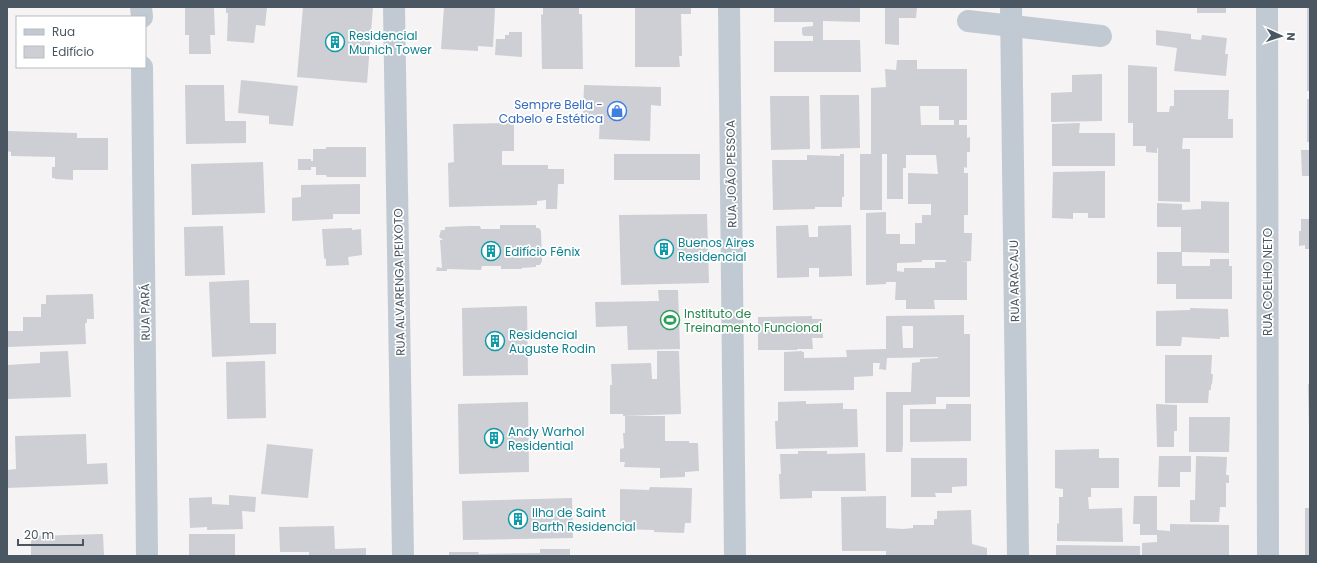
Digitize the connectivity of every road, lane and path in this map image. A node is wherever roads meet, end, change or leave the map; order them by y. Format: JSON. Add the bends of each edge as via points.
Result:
{"nodes":[{"id":1,"x":394,"y":7,"type":"edge"},
{"id":2,"x":729,"y":7,"type":"edge"},
{"id":3,"x":1267,"y":7,"type":"edge"},
{"id":4,"x":1011,"y":17,"type":"edge"},
{"id":5,"x":968,"y":21,"type":"dead end"},
{"id":6,"x":1101,"y":36,"type":"dead end"},
{"id":7,"x":142,"y":68,"type":"edge"},
{"id":8,"x":147,"y":556,"type":"edge"},
{"id":9,"x":404,"y":556,"type":"edge"},
{"id":10,"x":735,"y":556,"type":"edge"},
{"id":11,"x":1018,"y":556,"type":"edge"},
{"id":12,"x":1268,"y":556,"type":"edge"}],
"edges":[{"from":1,"to":9,"type":"street","name":"RUA ALVARENGA PEIXOTO"},
{"from":2,"to":10,"type":"street","name":"RUA JOÃO PESSOA"},
{"from":3,"to":12,"type":"street","name":"RUA COELHO NETO"},
{"from":4,"to":5,"type":"street"},
{"from":4,"to":6,"type":"street"},
{"from":4,"to":11,"type":"street","name":"RUA ARACAJU"},
{"from":7,"to":8,"type":"street","name":"RUA PARÁ"}]}
